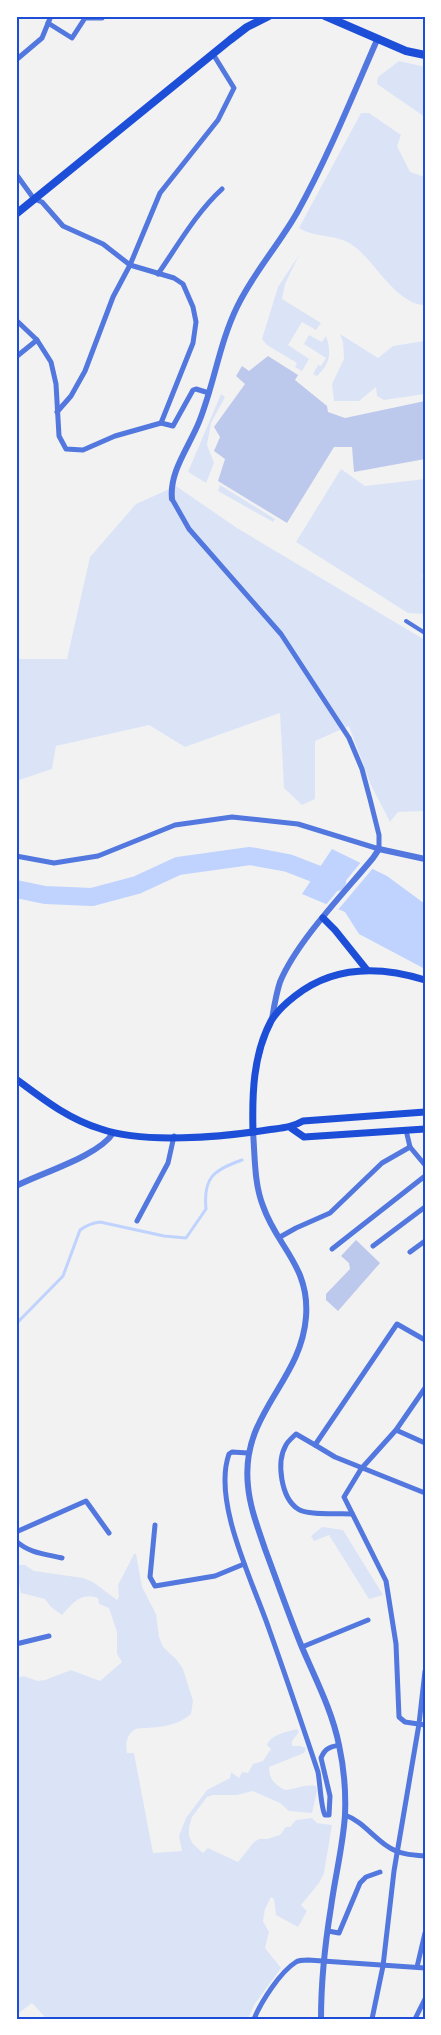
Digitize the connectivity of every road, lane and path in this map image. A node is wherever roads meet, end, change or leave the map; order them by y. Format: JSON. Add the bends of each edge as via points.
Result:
{"nodes":[{"id":1,"x":51,"y":16,"type":"edge"},
{"id":2,"x":102,"y":16,"type":"edge"},
{"id":3,"x":269,"y":16,"type":"edge"},
{"id":4,"x":325,"y":16,"type":"edge"},
{"id":5,"x":48,"y":23,"type":"junction"},
{"id":6,"x":377,"y":40,"type":"junction"},
{"id":7,"x":213,"y":54,"type":"junction"},
{"id":8,"x":425,"y":55,"type":"edge"},
{"id":9,"x":16,"y":60,"type":"edge"},
{"id":10,"x":16,"y":174,"type":"edge"},
{"id":11,"x":222,"y":189,"type":"dead end"},
{"id":12,"x":34,"y":199,"type":"junction"},
{"id":13,"x":16,"y":214,"type":"edge"},
{"id":14,"x":130,"y":265,"type":"junction"},
{"id":15,"x":158,"y":274,"type":"junction"},
{"id":16,"x":16,"y":320,"type":"edge"},
{"id":17,"x":37,"y":340,"type":"junction"},
{"id":18,"x":16,"y":357,"type":"edge"},
{"id":19,"x":209,"y":393,"type":"junction"},
{"id":20,"x":56,"y":412,"type":"junction"},
{"id":21,"x":161,"y":423,"type":"junction"},
{"id":22,"x":172,"y":500,"type":"joint"},
{"id":23,"x":406,"y":621,"type":"dead end"},
{"id":24,"x":425,"y":633,"type":"edge"},
{"id":25,"x":379,"y":849,"type":"junction"},
{"id":26,"x":16,"y":856,"type":"edge"},
{"id":27,"x":425,"y":859,"type":"edge"},
{"id":28,"x":324,"y":918,"type":"junction"},
{"id":29,"x":366,"y":970,"type":"junction"},
{"id":30,"x":425,"y":980,"type":"edge"},
{"id":31,"x":272,"y":1020,"type":"junction"},
{"id":32,"x":16,"y":1079,"type":"edge"},
{"id":33,"x":425,"y":1112,"type":"edge"},
{"id":34,"x":291,"y":1128,"type":"junction"},
{"id":35,"x":425,"y":1128,"type":"edge"},
{"id":36,"x":406,"y":1130,"type":"junction"},
{"id":37,"x":253,"y":1132,"type":"junction"},
{"id":38,"x":113,"y":1133,"type":"junction"},
{"id":39,"x":174,"y":1136,"type":"junction"},
{"id":40,"x":410,"y":1147,"type":"junction"},
{"id":41,"x":425,"y":1165,"type":"edge"},
{"id":42,"x":425,"y":1176,"type":"edge"},
{"id":43,"x":16,"y":1186,"type":"edge"},
{"id":44,"x":425,"y":1207,"type":"edge"},
{"id":45,"x":137,"y":1221,"type":"dead end"},
{"id":46,"x":280,"y":1237,"type":"junction"},
{"id":47,"x":425,"y":1241,"type":"edge"},
{"id":48,"x":373,"y":1246,"type":"dead end"},
{"id":49,"x":332,"y":1249,"type":"dead end"},
{"id":50,"x":410,"y":1252,"type":"dead end"},
{"id":51,"x":425,"y":1340,"type":"edge"},
{"id":52,"x":425,"y":1388,"type":"edge"},
{"id":53,"x":396,"y":1430,"type":"junction"},
{"id":54,"x":425,"y":1443,"type":"edge"},
{"id":55,"x":315,"y":1445,"type":"junction"},
{"id":56,"x":248,"y":1453,"type":"junction"},
{"id":57,"x":361,"y":1469,"type":"junction"},
{"id":58,"x":425,"y":1494,"type":"edge"},
{"id":59,"x":352,"y":1514,"type":"junction"},
{"id":60,"x":155,"y":1525,"type":"dead end"},
{"id":61,"x":16,"y":1532,"type":"edge"},
{"id":62,"x":109,"y":1533,"type":"dead end"},
{"id":63,"x":16,"y":1541,"type":"edge"},
{"id":64,"x":62,"y":1558,"type":"dead end"},
{"id":65,"x":244,"y":1564,"type":"junction"},
{"id":66,"x":368,"y":1620,"type":"dead end"},
{"id":67,"x":49,"y":1636,"type":"dead end"},
{"id":68,"x":16,"y":1644,"type":"edge"},
{"id":69,"x":302,"y":1647,"type":"junction"},
{"id":70,"x":425,"y":1671,"type":"edge"},
{"id":71,"x":422,"y":1725,"type":"edge"},
{"id":72,"x":339,"y":1745,"type":"junction"},
{"id":73,"x":345,"y":1815,"type":"junction"},
{"id":74,"x":398,"y":1852,"type":"junction"},
{"id":75,"x":425,"y":1856,"type":"edge"},
{"id":76,"x":380,"y":1872,"type":"dead end"},
{"id":77,"x":328,"y":1931,"type":"junction"},
{"id":78,"x":425,"y":1933,"type":"edge"},
{"id":79,"x":324,"y":1962,"type":"junction"},
{"id":80,"x":383,"y":1966,"type":"junction"},
{"id":81,"x":417,"y":1967,"type":"junction"},
{"id":82,"x":425,"y":1968,"type":"edge"},
{"id":83,"x":425,"y":1999,"type":"edge"},
{"id":84,"x":254,"y":2019,"type":"edge"},
{"id":85,"x":321,"y":2019,"type":"edge"},
{"id":86,"x":372,"y":2019,"type":"edge"},
{"id":87,"x":415,"y":2019,"type":"edge"}],
"edges":[{"from":1,"to":5,"type":"street"},
{"from":2,"to":5,"type":"street","via":[[85,18],[72,38]]},
{"from":3,"to":7,"type":"main road","via":[[247,27]]},
{"from":4,"to":6,"type":"main road"},
{"from":5,"to":9,"type":"street","via":[[42,38]]},
{"from":6,"to":8,"type":"main road","via":[[406,52]]},
{"from":6,"to":19,"type":"street","via":[[306,196],[238,305],[225,336]]},
{"from":7,"to":12,"type":"main road"},
{"from":7,"to":14,"type":"street","via":[[234,88],[218,120],[160,193]]},
{"from":10,"to":12,"type":"street"},
{"from":11,"to":15,"type":"street","via":[[191,226]]},
{"from":12,"to":13,"type":"main road"},
{"from":12,"to":14,"type":"street","via":[[42,202],[63,226],[103,244]]},
{"from":14,"to":15,"type":"street"},
{"from":14,"to":20,"type":"street","via":[[113,297],[85,371],[71,396]]},
{"from":15,"to":21,"type":"street","via":[[183,284],[196,322],[193,343]]},
{"from":16,"to":17,"type":"street"},
{"from":17,"to":18,"type":"street"},
{"from":17,"to":20,"type":"street","via":[[51,362],[56,384]]},
{"from":19,"to":21,"type":"street","via":[[193,390],[173,426]]},
{"from":19,"to":22,"type":"street","via":[[174,474]]},
{"from":20,"to":21,"type":"street","via":[[59,436],[66,448],[83,450],[115,436]]},
{"from":22,"to":25,"type":"street","via":[[189,529],[281,634],[349,738],[362,769],[379,835]]},
{"from":23,"to":24,"type":"street"},
{"from":25,"to":26,"type":"street","via":[[298,824],[232,818],[175,826],[98,856],[54,863]]},
{"from":25,"to":27,"type":"street"},
{"from":25,"to":28,"type":"street"},
{"from":28,"to":29,"type":"main road"},
{"from":28,"to":31,"type":"street","via":[[284,974]]},
{"from":29,"to":30,"type":"main road","via":[[394,972]]},
{"from":29,"to":31,"type":"main road","via":[[318,981],[289,1001]]},
{"from":31,"to":37,"type":"main road","via":[[255,1068]]},
{"from":32,"to":38,"type":"main road","via":[[64,1113]]},
{"from":33,"to":34,"type":"main road","via":[[303,1121]]},
{"from":34,"to":36,"type":"main road","via":[[304,1137]]},
{"from":34,"to":37,"type":"main road"},
{"from":35,"to":36,"type":"main road"},
{"from":36,"to":40,"type":"street"},
{"from":37,"to":39,"type":"main road","via":[[214,1137]]},
{"from":37,"to":46,"type":"street","via":[[260,1198]]},
{"from":38,"to":39,"type":"main road"},
{"from":38,"to":43,"type":"street","via":[[88,1153]]},
{"from":39,"to":45,"type":"street","via":[[168,1163]]},
{"from":40,"to":41,"type":"street"},
{"from":40,"to":46,"type":"street","via":[[382,1163],[330,1213]]},
{"from":42,"to":49,"type":"street"},
{"from":44,"to":48,"type":"street"},
{"from":46,"to":56,"type":"street","via":[[294,1260],[303,1285],[304,1331],[295,1359],[259,1421]]},
{"from":47,"to":50,"type":"street"},
{"from":51,"to":55,"type":"street","via":[[397,1324]]},
{"from":52,"to":53,"type":"street"},
{"from":53,"to":54,"type":"street"},
{"from":53,"to":57,"type":"street"},
{"from":55,"to":57,"type":"street"},
{"from":55,"to":59,"type":"street","via":[[296,1434],[285,1446],[281,1464],[282,1484],[290,1500],[298,1510]]},
{"from":56,"to":65,"type":"street","via":[[229,1454],[225,1473],[227,1506]]},
{"from":56,"to":69,"type":"street","via":[[247,1482],[254,1515]]},
{"from":57,"to":58,"type":"street"},
{"from":57,"to":59,"type":"street","via":[[344,1497]]},
{"from":59,"to":71,"type":"street","via":[[386,1581],[396,1644],[399,1716],[405,1722]]},
{"from":60,"to":65,"type":"street","via":[[150,1577],[155,1586],[215,1576]]},
{"from":61,"to":62,"type":"street","via":[[86,1501]]},
{"from":63,"to":64,"type":"street","via":[[31,1551]]},
{"from":65,"to":72,"type":"street","via":[[316,1765],[325,1815],[329,1815],[330,1796],[323,1752]]},
{"from":66,"to":69,"type":"street"},
{"from":67,"to":68,"type":"street"},
{"from":69,"to":72,"type":"street","via":[[331,1713]]},
{"from":70,"to":71,"type":"street"},
{"from":71,"to":74,"type":"street"},
{"from":72,"to":73,"type":"street","via":[[345,1784]]},
{"from":73,"to":74,"type":"street"},
{"from":73,"to":77,"type":"street"},
{"from":74,"to":75,"type":"street"},
{"from":74,"to":80,"type":"street"},
{"from":76,"to":77,"type":"street","via":[[360,1883],[339,1933]]},
{"from":77,"to":79,"type":"street"},
{"from":78,"to":81,"type":"street"},
{"from":79,"to":80,"type":"street"},
{"from":79,"to":84,"type":"street","via":[[297,1961],[263,1999]]},
{"from":79,"to":85,"type":"street"},
{"from":80,"to":81,"type":"street"},
{"from":80,"to":86,"type":"street"},
{"from":81,"to":82,"type":"street"},
{"from":83,"to":87,"type":"street"}]}
